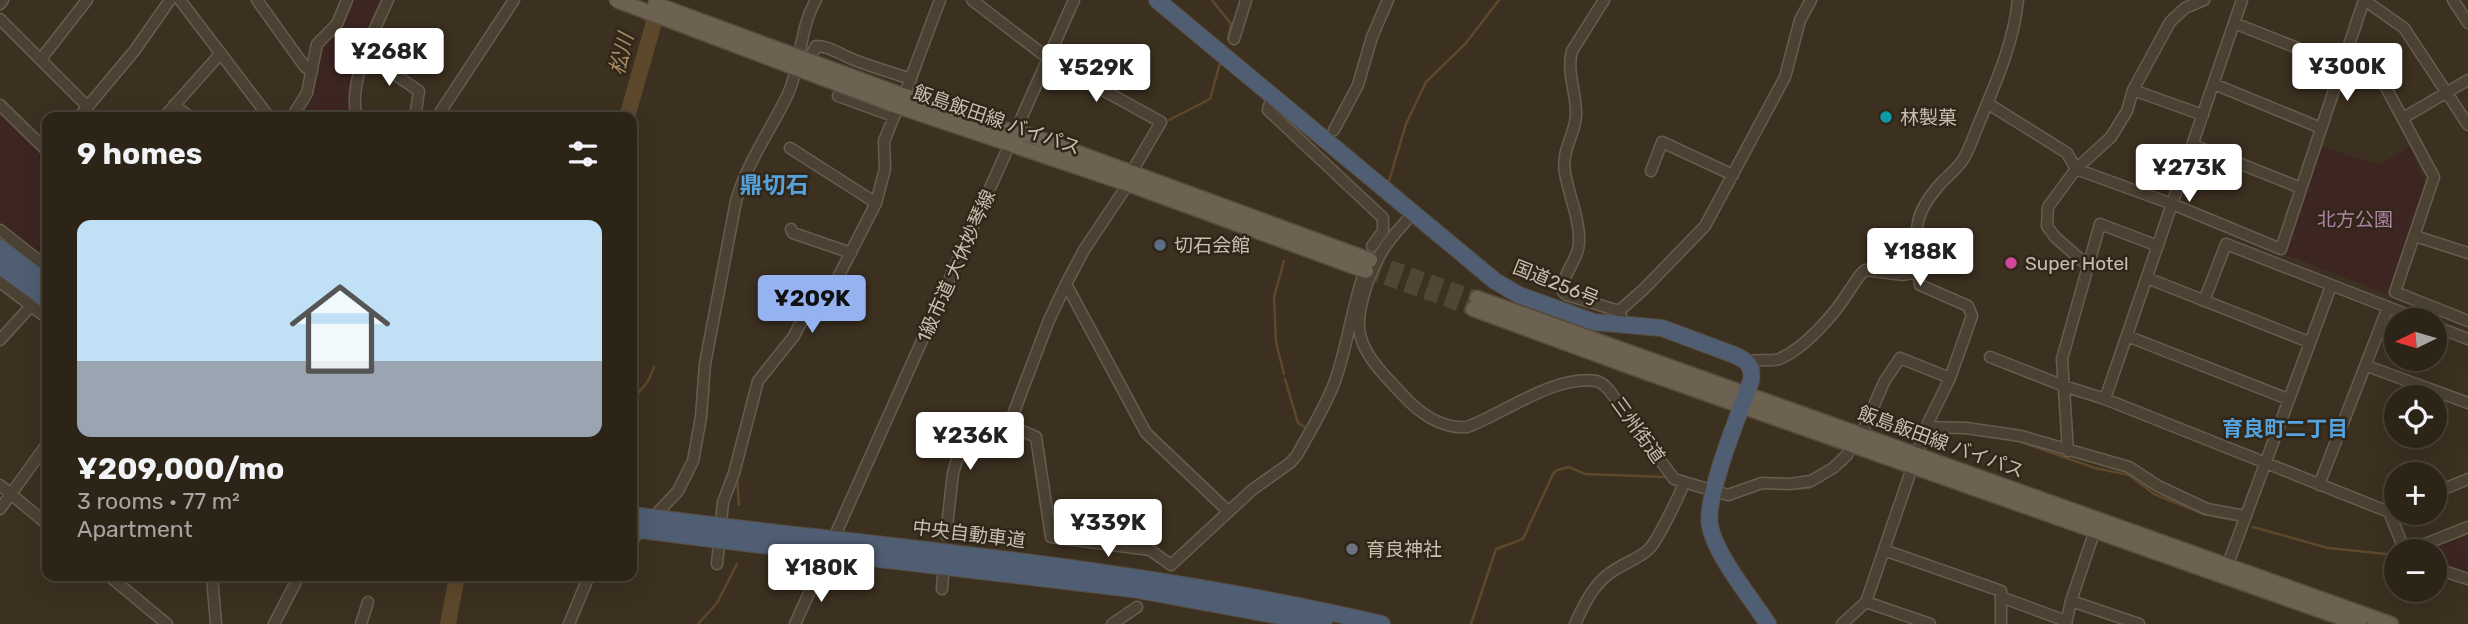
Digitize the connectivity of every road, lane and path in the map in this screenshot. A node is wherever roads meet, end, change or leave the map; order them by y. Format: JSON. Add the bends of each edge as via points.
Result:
{"nodes":[{"id":1,"x":87,"y":0,"type":"edge"},
{"id":2,"x":170,"y":0,"type":"edge"},
{"id":3,"x":180,"y":0,"type":"edge"},
{"id":4,"x":257,"y":0,"type":"edge"},
{"id":5,"x":347,"y":0,"type":"edge"},
{"id":6,"x":388,"y":0,"type":"edge"},
{"id":7,"x":514,"y":0,"type":"edge"},
{"id":8,"x":616,"y":0,"type":"edge"},
{"id":9,"x":644,"y":0,"type":"edge"},
{"id":10,"x":816,"y":0,"type":"edge"},
{"id":11,"x":940,"y":0,"type":"edge"},
{"id":12,"x":972,"y":0,"type":"edge"},
{"id":13,"x":1074,"y":0,"type":"edge"},
{"id":14,"x":1157,"y":0,"type":"edge"},
{"id":15,"x":1245,"y":0,"type":"edge"},
{"id":16,"x":1388,"y":0,"type":"edge"},
{"id":17,"x":1604,"y":0,"type":"edge"},
{"id":18,"x":1811,"y":0,"type":"edge"},
{"id":19,"x":2018,"y":0,"type":"edge"},
{"id":20,"x":2204,"y":0,"type":"edge"},
{"id":21,"x":2242,"y":0,"type":"edge"},
{"id":22,"x":2364,"y":0,"type":"edge"},
{"id":23,"x":2453,"y":0,"type":"edge"},
{"id":24,"x":0,"y":19,"type":"edge"},
{"id":25,"x":2234,"y":23,"type":"junction"},
{"id":26,"x":2468,"y":23,"type":"edge"},
{"id":27,"x":1234,"y":39,"type":"dead end"},
{"id":28,"x":221,"y":53,"type":"junction"},
{"id":29,"x":1048,"y":58,"type":"junction"},
{"id":30,"x":41,"y":60,"type":"junction"},
{"id":31,"x":363,"y":60,"type":"junction"},
{"id":32,"x":2343,"y":66,"type":"junction"},
{"id":33,"x":312,"y":71,"type":"junction"},
{"id":34,"x":911,"y":79,"type":"junction"},
{"id":35,"x":793,"y":80,"type":"junction"},
{"id":36,"x":2468,"y":80,"type":"edge"},
{"id":37,"x":2214,"y":84,"type":"junction"},
{"id":38,"x":2133,"y":90,"type":"junction"},
{"id":39,"x":2448,"y":93,"type":"junction"},
{"id":40,"x":838,"y":96,"type":"dead end"},
{"id":41,"x":1272,"y":96,"type":"junction"},
{"id":42,"x":898,"y":103,"type":"junction"},
{"id":43,"x":1987,"y":103,"type":"junction"},
{"id":44,"x":0,"y":105,"type":"edge"},
{"id":45,"x":174,"y":105,"type":"junction"},
{"id":46,"x":88,"y":107,"type":"junction"},
{"id":47,"x":84,"y":112,"type":"edge"},
{"id":48,"x":168,"y":112,"type":"edge"},
{"id":49,"x":183,"y":112,"type":"edge"},
{"id":50,"x":265,"y":112,"type":"edge"},
{"id":51,"x":295,"y":112,"type":"edge"},
{"id":52,"x":356,"y":112,"type":"edge"},
{"id":53,"x":416,"y":112,"type":"edge"},
{"id":54,"x":440,"y":112,"type":"edge"},
{"id":55,"x":2203,"y":115,"type":"junction"},
{"id":56,"x":2403,"y":118,"type":"junction"},
{"id":57,"x":2468,"y":125,"type":"edge"},
{"id":58,"x":2321,"y":128,"type":"junction"},
{"id":59,"x":1334,"y":130,"type":"dead end"},
{"id":60,"x":1012,"y":138,"type":"junction"},
{"id":61,"x":2193,"y":145,"type":"junction"},
{"id":62,"x":42,"y":146,"type":"edge"},
{"id":63,"x":790,"y":148,"type":"dead end"},
{"id":64,"x":2076,"y":169,"type":"junction"},
{"id":65,"x":1651,"y":171,"type":"dead end"},
{"id":66,"x":1733,"y":175,"type":"junction"},
{"id":67,"x":1129,"y":179,"type":"junction"},
{"id":68,"x":2301,"y":188,"type":"junction"},
{"id":69,"x":876,"y":203,"type":"junction"},
{"id":70,"x":2172,"y":204,"type":"junction"},
{"id":71,"x":1412,"y":214,"type":"junction"},
{"id":72,"x":791,"y":229,"type":"dead end"},
{"id":73,"x":0,"y":230,"type":"edge"},
{"id":74,"x":2415,"y":236,"type":"junction"},
{"id":75,"x":2158,"y":246,"type":"junction"},
{"id":76,"x":0,"y":248,"type":"edge"},
{"id":77,"x":851,"y":253,"type":"junction"},
{"id":78,"x":2468,"y":253,"type":"edge"},
{"id":79,"x":42,"y":263,"type":"edge"},
{"id":80,"x":1368,"y":264,"type":"junction"},
{"id":81,"x":2087,"y":265,"type":"junction"},
{"id":82,"x":0,"y":266,"type":"edge"},
{"id":83,"x":1919,"y":272,"type":"junction"},
{"id":84,"x":2147,"y":278,"type":"junction"},
{"id":85,"x":42,"y":279,"type":"edge"},
{"id":86,"x":0,"y":282,"type":"edge"},
{"id":87,"x":1066,"y":284,"type":"junction"},
{"id":88,"x":2331,"y":286,"type":"junction"},
{"id":89,"x":42,"y":296,"type":"edge"},
{"id":90,"x":2204,"y":300,"type":"junction"},
{"id":91,"x":1475,"y":303,"type":"tunnel mouth"},
{"id":92,"x":31,"y":306,"type":"junction"},
{"id":93,"x":2388,"y":307,"type":"joint"},
{"id":94,"x":42,"y":314,"type":"edge"},
{"id":95,"x":1622,"y":318,"type":"junction"},
{"id":96,"x":2468,"y":321,"type":"edge"},
{"id":97,"x":2447,"y":331,"type":"edge"},
{"id":98,"x":2127,"y":336,"type":"junction"},
{"id":99,"x":2468,"y":339,"type":"edge"},
{"id":100,"x":0,"y":340,"type":"edge"},
{"id":101,"x":2309,"y":342,"type":"junction"},
{"id":102,"x":1990,"y":357,"type":"dead end"},
{"id":103,"x":1748,"y":362,"type":"junction"},
{"id":104,"x":2367,"y":366,"type":"junction"},
{"id":105,"x":1950,"y":378,"type":"junction"},
{"id":106,"x":2064,"y":386,"type":"junction"},
{"id":107,"x":2105,"y":399,"type":"junction"},
{"id":108,"x":2288,"y":399,"type":"junction"},
{"id":109,"x":1744,"y":400,"type":"junction"},
{"id":110,"x":2468,"y":403,"type":"edge"},
{"id":111,"x":1009,"y":425,"type":"junction"},
{"id":112,"x":1926,"y":427,"type":"junction"},
{"id":113,"x":1864,"y":429,"type":"dead end"},
{"id":114,"x":1851,"y":445,"type":"junction"},
{"id":115,"x":42,"y":451,"type":"edge"},
{"id":116,"x":2068,"y":451,"type":"junction"},
{"id":117,"x":1915,"y":460,"type":"junction"},
{"id":118,"x":2264,"y":464,"type":"junction"},
{"id":119,"x":2468,"y":479,"type":"edge"},
{"id":120,"x":1684,"y":483,"type":"junction"},
{"id":121,"x":0,"y":485,"type":"edge"},
{"id":122,"x":2319,"y":485,"type":"junction"},
{"id":123,"x":2447,"y":488,"type":"edge"},
{"id":124,"x":1713,"y":492,"type":"junction"},
{"id":125,"x":10,"y":494,"type":"junction"},
{"id":126,"x":2384,"y":508,"type":"edge"},
{"id":127,"x":0,"y":509,"type":"edge"},
{"id":128,"x":1228,"y":511,"type":"junction"},
{"id":129,"x":637,"y":516,"type":"edge"},
{"id":130,"x":2245,"y":516,"type":"junction"},
{"id":131,"x":42,"y":520,"type":"edge"},
{"id":132,"x":2097,"y":526,"type":"junction"},
{"id":133,"x":2468,"y":527,"type":"edge"},
{"id":134,"x":637,"y":529,"type":"edge"},
{"id":135,"x":838,"y":531,"type":"dead end"},
{"id":136,"x":637,"y":535,"type":"edge"},
{"id":137,"x":736,"y":535,"type":"junction"},
{"id":138,"x":946,"y":535,"type":"dead end"},
{"id":139,"x":2438,"y":539,"type":"edge"},
{"id":140,"x":1884,"y":550,"type":"junction"},
{"id":141,"x":717,"y":564,"type":"dead end"},
{"id":142,"x":819,"y":571,"type":"dead end"},
{"id":143,"x":2225,"y":571,"type":"junction"},
{"id":144,"x":2447,"y":572,"type":"edge"},
{"id":145,"x":943,"y":576,"type":"dead end"},
{"id":146,"x":2468,"y":579,"type":"edge"},
{"id":147,"x":115,"y":581,"type":"edge"},
{"id":148,"x":212,"y":581,"type":"edge"},
{"id":149,"x":296,"y":581,"type":"edge"},
{"id":150,"x":587,"y":581,"type":"edge"},
{"id":151,"x":942,"y":589,"type":"dead end"},
{"id":152,"x":2001,"y":597,"type":"junction"},
{"id":153,"x":2071,"y":601,"type":"junction"},
{"id":154,"x":368,"y":602,"type":"dead end"},
{"id":155,"x":1866,"y":602,"type":"junction"},
{"id":156,"x":2339,"y":616,"type":"edge"},
{"id":157,"x":2066,"y":622,"type":"edge"},
{"id":158,"x":167,"y":624,"type":"edge"},
{"id":159,"x":216,"y":624,"type":"edge"},
{"id":160,"x":274,"y":624,"type":"edge"},
{"id":161,"x":361,"y":624,"type":"edge"},
{"id":162,"x":569,"y":624,"type":"edge"},
{"id":163,"x":795,"y":624,"type":"edge"},
{"id":164,"x":1112,"y":624,"type":"edge"},
{"id":165,"x":1121,"y":624,"type":"edge"},
{"id":166,"x":1324,"y":624,"type":"edge"},
{"id":167,"x":1382,"y":624,"type":"edge"},
{"id":168,"x":1575,"y":624,"type":"edge"},
{"id":169,"x":1768,"y":624,"type":"edge"},
{"id":170,"x":1842,"y":624,"type":"edge"},
{"id":171,"x":1930,"y":624,"type":"edge"},
{"id":172,"x":2001,"y":624,"type":"edge"},
{"id":173,"x":2139,"y":624,"type":"edge"},
{"id":174,"x":2359,"y":624,"type":"edge"},
{"id":175,"x":2391,"y":624,"type":"edge"}],
"edges":[{"from":1,"to":30,"type":"street"},
{"from":2,"to":46,"type":"street"},
{"from":3,"to":28,"type":"street"},
{"from":4,"to":33,"type":"street"},
{"from":5,"to":33,"type":"street","via":[[337,24],[317,44]]},
{"from":6,"to":31,"type":"street"},
{"from":7,"to":54,"type":"street"},
{"from":8,"to":42,"type":"main road","name":"飯島飯田線 バイパス","bridge":true},
{"from":9,"to":42,"type":"main road","name":"飯島飯田線 バイパス","bridge":true},
{"from":10,"to":35,"type":"street","via":[[804,26]]},
{"from":11,"to":34,"type":"street"},
{"from":12,"to":29,"type":"street"},
{"from":13,"to":29,"type":"street","name":"1級市道 大休妙琴線"},
{"from":14,"to":41,"type":"highway","name":"国道256号"},
{"from":15,"to":27,"type":"street"},
{"from":16,"to":59,"type":"street","via":[[1358,85]]},
{"from":17,"to":95,"type":"street","via":[[1569,60],[1576,116],[1564,162],[1580,245],[1562,287],[1567,295]]},
{"from":18,"to":66,"type":"street","via":[[1800,20],[1785,77]]},
{"from":19,"to":43,"type":"street","via":[[2016,21]]},
{"from":20,"to":38,"type":"street","via":[[2185,8],[2170,22]]},
{"from":21,"to":25,"type":"street"},
{"from":22,"to":32,"type":"street"},
{"from":22,"to":39,"type":"street","via":[[2404,27]]},
{"from":23,"to":26,"type":"street"},
{"from":24,"to":30,"type":"street"},
{"from":25,"to":32,"type":"street"},
{"from":25,"to":37,"type":"street"},
{"from":28,"to":45,"type":"street"},
{"from":28,"to":50,"type":"street"},
{"from":29,"to":60,"type":"street","name":"1級市道 大休妙琴線"},
{"from":29,"to":67,"type":"street","via":[[1161,122]]},
{"from":30,"to":46,"type":"street"},
{"from":31,"to":52,"type":"street"},
{"from":31,"to":53,"type":"street","via":[[384,66],[419,91]]},
{"from":32,"to":56,"type":"street","via":[[2383,82]]},
{"from":32,"to":58,"type":"street"},
{"from":33,"to":51,"type":"street","via":[[307,93]]},
{"from":34,"to":35,"type":"street","via":[[816,46],[799,79]]},
{"from":34,"to":42,"type":"street"},
{"from":35,"to":136,"type":"street","via":[[736,201],[688,475]]},
{"from":36,"to":39,"type":"street"},
{"from":37,"to":55,"type":"street"},
{"from":37,"to":58,"type":"street"},
{"from":38,"to":55,"type":"street"},
{"from":38,"to":64,"type":"street","via":[[2111,137]]},
{"from":39,"to":56,"type":"street"},
{"from":39,"to":57,"type":"street"},
{"from":40,"to":42,"type":"street"},
{"from":41,"to":71,"type":"highway","name":"国道256号"},
{"from":41,"to":80,"type":"street","via":[[1268,110],[1383,218],[1383,231]]},
{"from":42,"to":60,"type":"main road","name":"飯島飯田線 バイパス"},
{"from":42,"to":69,"type":"street","via":[[884,141],[886,169]]},
{"from":43,"to":64,"type":"street","via":[[2067,153]]},
{"from":43,"to":83,"type":"street","via":[[1964,158],[1919,214]]},
{"from":44,"to":62,"type":"street"},
{"from":45,"to":48,"type":"street"},
{"from":45,"to":49,"type":"street"},
{"from":46,"to":47,"type":"street"},
{"from":55,"to":61,"type":"street"},
{"from":56,"to":74,"type":"street","via":[[2434,177]]},
{"from":58,"to":68,"type":"street"},
{"from":60,"to":67,"type":"main road","name":"飯島飯田線 バイパス"},
{"from":60,"to":135,"type":"street","name":"1級市道 大休妙琴線"},
{"from":61,"to":68,"type":"street"},
{"from":61,"to":70,"type":"street"},
{"from":63,"to":69,"type":"street"},
{"from":64,"to":70,"type":"street"},
{"from":64,"to":81,"type":"street","via":[[2048,207],[2047,226]]},
{"from":65,"to":66,"type":"street","via":[[1662,142]]},
{"from":66,"to":95,"type":"street","via":[[1705,226]]},
{"from":67,"to":80,"type":"main road","name":"飯島飯田線 バイパス"},
{"from":67,"to":87,"type":"street"},
{"from":68,"to":70,"type":"street","via":[[2281,249]]},
{"from":69,"to":77,"type":"street"},
{"from":70,"to":75,"type":"street"},
{"from":71,"to":95,"type":"highway","name":"国道256号","via":[[1519,295],[1594,322]]},
{"from":71,"to":120,"type":"street","name":"三州街道","via":[[1375,263],[1358,322],[1360,336],[1383,374],[1413,407],[1459,428],[1562,385],[1595,381],[1609,390],[1674,479]]},
{"from":72,"to":77,"type":"street"},
{"from":73,"to":79,"type":"street"},
{"from":74,"to":78,"type":"street"},
{"from":74,"to":96,"type":"street","via":[[2395,292]]},
{"from":75,"to":81,"type":"street","via":[[2100,224]]},
{"from":75,"to":84,"type":"street"},
{"from":76,"to":85,"type":"highway"},
{"from":77,"to":141,"type":"street","via":[[831,291],[802,321],[758,381],[723,502]]},
{"from":80,"to":128,"type":"street","via":[[1334,384],[1297,455]]},
{"from":81,"to":106,"type":"street","via":[[2062,359]]},
{"from":82,"to":89,"type":"highway"},
{"from":83,"to":103,"type":"street","via":[[1903,275],[1865,270],[1802,345],[1778,360]]},
{"from":83,"to":105,"type":"street","via":[[1920,285],[1968,306],[1972,316]]},
{"from":84,"to":90,"type":"street"},
{"from":84,"to":98,"type":"street"},
{"from":86,"to":92,"type":"street"},
{"from":87,"to":111,"type":"street"},
{"from":87,"to":128,"type":"street","via":[[1146,433]]},
{"from":88,"to":90,"type":"street","via":[[2226,244]]},
{"from":88,"to":93,"type":"street"},
{"from":88,"to":101,"type":"street"},
{"from":90,"to":101,"type":"street"},
{"from":91,"to":109,"type":"main road","name":"飯島飯田線 バイパス"},
{"from":92,"to":94,"type":"street"},
{"from":92,"to":100,"type":"street"},
{"from":93,"to":104,"type":"street"},
{"from":95,"to":103,"type":"highway","name":"国道256号","via":[[1662,328]]},
{"from":97,"to":99,"type":"street"},
{"from":98,"to":107,"type":"street"},
{"from":98,"to":108,"type":"street"},
{"from":101,"to":108,"type":"street"},
{"from":102,"to":106,"type":"street"},
{"from":103,"to":109,"type":"highway","via":[[1752,375]]},
{"from":104,"to":110,"type":"street"},
{"from":104,"to":122,"type":"street"},
{"from":105,"to":112,"type":"street"},
{"from":105,"to":113,"type":"street","via":[[1900,358]]},
{"from":106,"to":107,"type":"street"},
{"from":106,"to":116,"type":"street"},
{"from":107,"to":118,"type":"street"},
{"from":108,"to":118,"type":"street"},
{"from":109,"to":114,"type":"main road","name":"飯島飯田線 バイパス"},
{"from":109,"to":117,"type":"main road","name":"飯島飯田線 バイパス"},
{"from":109,"to":124,"type":"highway"},
{"from":111,"to":128,"type":"street","via":[[1036,437],[1051,537],[1150,550],[1171,565]]},
{"from":111,"to":138,"type":"street","via":[[957,460]]},
{"from":112,"to":116,"type":"street","via":[[2021,436]]},
{"from":112,"to":117,"type":"street"},
{"from":114,"to":117,"type":"main road","name":"飯島飯田線 バイパス"},
{"from":114,"to":124,"type":"street","via":[[1833,468],[1811,481],[1762,483],[1728,495]]},
{"from":115,"to":125,"type":"street"},
{"from":116,"to":130,"type":"street","via":[[2129,467],[2207,509]]},
{"from":117,"to":132,"type":"main road","name":"飯島飯田線 バイパス"},
{"from":117,"to":140,"type":"street"},
{"from":118,"to":122,"type":"street"},
{"from":118,"to":130,"type":"street"},
{"from":119,"to":123,"type":"street"},
{"from":120,"to":124,"type":"street"},
{"from":120,"to":168,"type":"street","via":[[1654,543],[1597,583]]},
{"from":121,"to":125,"type":"street"},
{"from":122,"to":126,"type":"street"},
{"from":124,"to":169,"type":"highway","via":[[1708,517],[1715,541]]},
{"from":125,"to":127,"type":"street"},
{"from":125,"to":131,"type":"street"},
{"from":129,"to":137,"type":"highway","name":"中央自動車道","bridge":true},
{"from":130,"to":143,"type":"street"},
{"from":132,"to":143,"type":"main road","name":"飯島飯田線 バイパス"},
{"from":132,"to":153,"type":"street"},
{"from":133,"to":139,"type":"street"},
{"from":134,"to":137,"type":"highway","name":"中央自動車道","bridge":true},
{"from":137,"to":166,"type":"highway","name":"中央自動車道","via":[[1132,589]]},
{"from":137,"to":167,"type":"highway","name":"中央自動車道","via":[[1072,566],[1196,585]]},
{"from":140,"to":152,"type":"street","via":[[2001,591]]},
{"from":140,"to":155,"type":"street"},
{"from":142,"to":163,"type":"street"},
{"from":143,"to":156,"type":"main road","name":"飯島飯田線 バイパス"},
{"from":144,"to":146,"type":"street"},
{"from":145,"to":151,"type":"street"},
{"from":147,"to":158,"type":"street"},
{"from":148,"to":159,"type":"street"},
{"from":149,"to":160,"type":"street"},
{"from":150,"to":162,"type":"street"},
{"from":152,"to":157,"type":"street"},
{"from":152,"to":172,"type":"street"},
{"from":153,"to":157,"type":"street"},
{"from":153,"to":173,"type":"street"},
{"from":154,"to":161,"type":"street"},
{"from":155,"to":170,"type":"street"},
{"from":155,"to":171,"type":"street"},
{"from":156,"to":174,"type":"main road","name":"飯島飯田線 バイパス"},
{"from":156,"to":175,"type":"main road","name":"飯島飯田線 バイパス"},
{"from":164,"to":165,"type":"street","via":[[1137,607]]}]}
